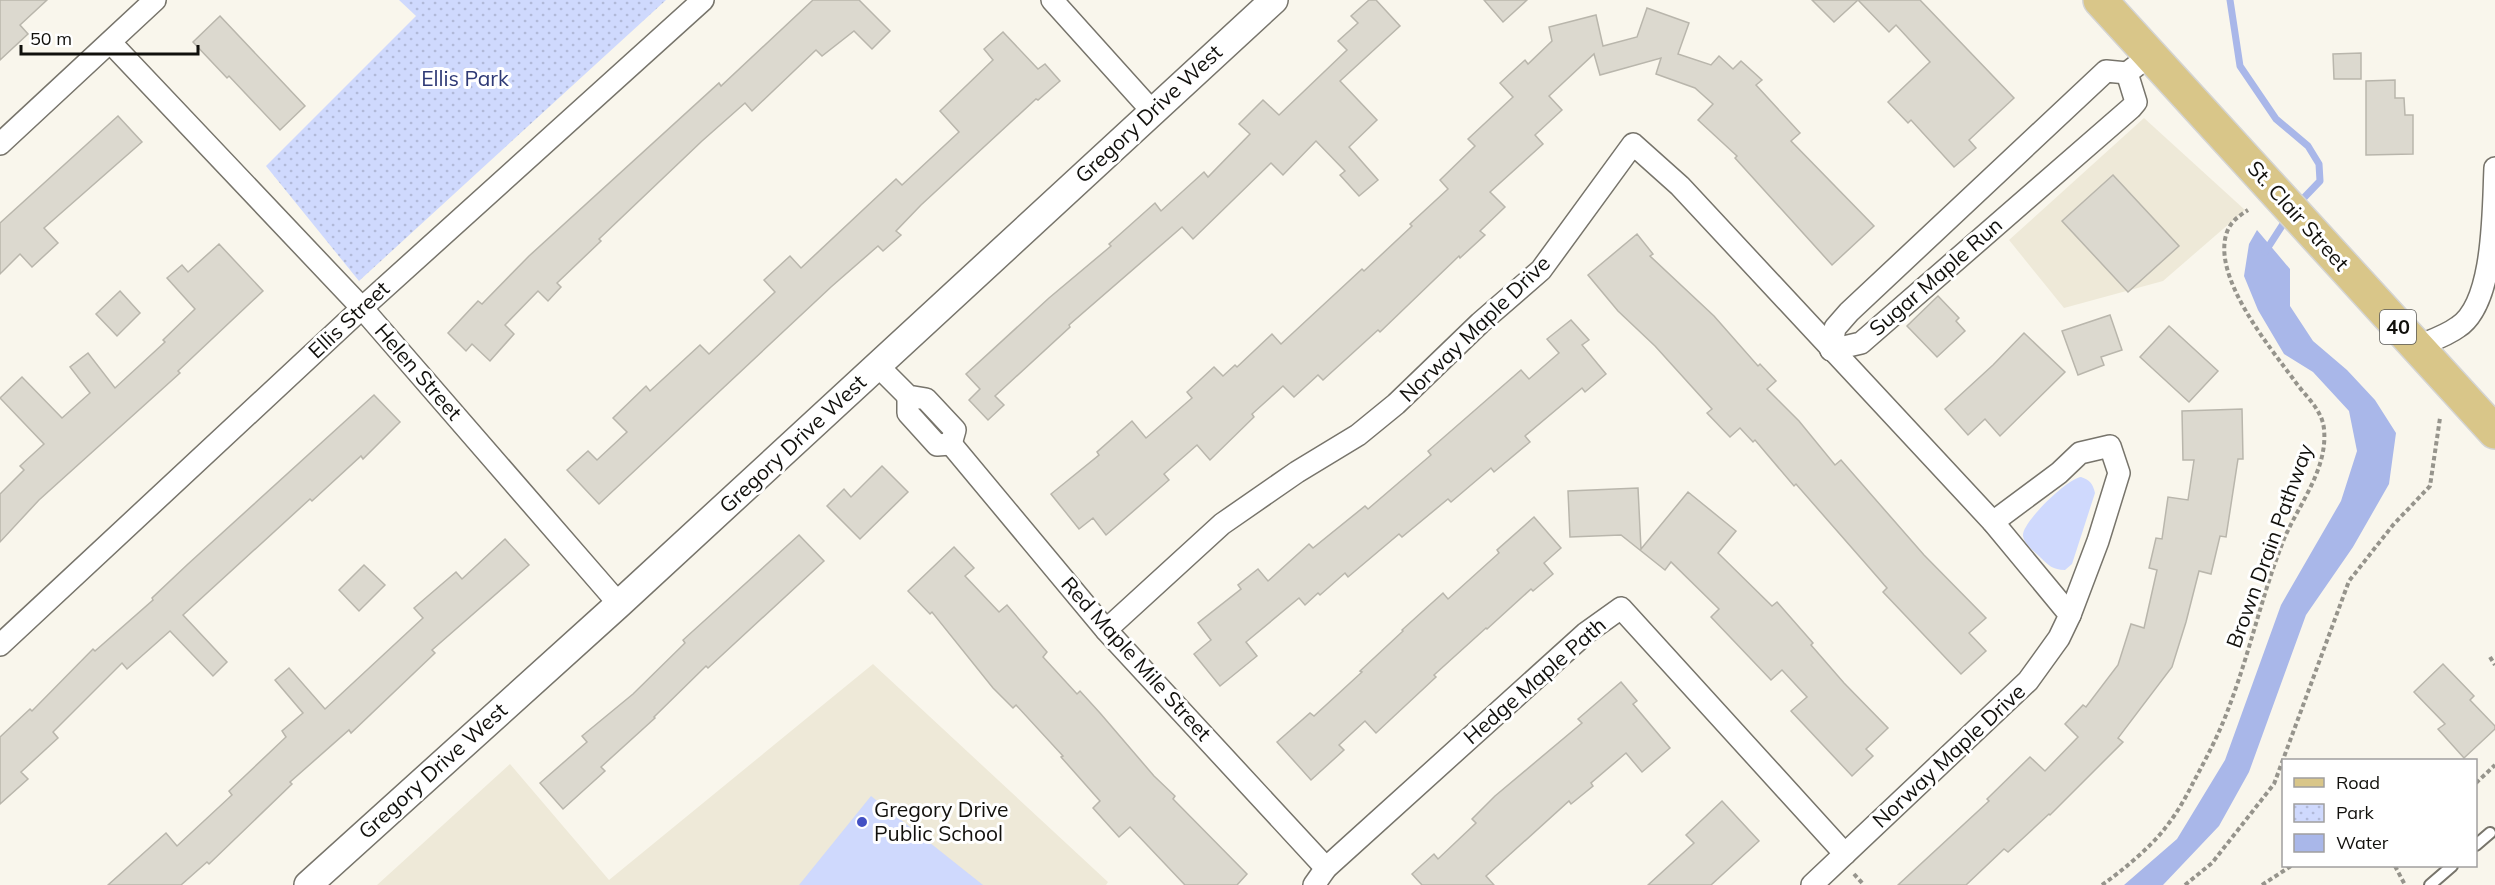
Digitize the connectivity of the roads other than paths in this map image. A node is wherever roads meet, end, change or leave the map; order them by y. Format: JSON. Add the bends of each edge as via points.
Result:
{"nodes":[{"id":1,"x":155,"y":0,"type":"edge"},
{"id":2,"x":703,"y":0,"type":"edge"},
{"id":3,"x":1052,"y":0,"type":"edge"},
{"id":4,"x":1274,"y":0,"type":"edge"},
{"id":5,"x":2100,"y":0,"type":"edge"},
{"id":6,"x":111,"y":43,"type":"junction"},
{"id":7,"x":2138,"y":64,"type":"junction"},
{"id":8,"x":1152,"y":111,"type":"junction"},
{"id":9,"x":0,"y":144,"type":"edge"},
{"id":10,"x":2495,"y":168,"type":"edge"},
{"id":11,"x":362,"y":308,"type":"junction"},
{"id":12,"x":2416,"y":347,"type":"junction"},
{"id":13,"x":1831,"y":350,"type":"junction"},
{"id":14,"x":877,"y":365,"type":"junction"},
{"id":15,"x":2495,"y":432,"type":"edge"},
{"id":16,"x":1993,"y":522,"type":"junction"},
{"id":17,"x":619,"y":604,"type":"junction"},
{"id":18,"x":2070,"y":615,"type":"junction"},
{"id":19,"x":1106,"y":630,"type":"junction"},
{"id":20,"x":0,"y":645,"type":"edge"},
{"id":21,"x":2490,"y":833,"type":"dead end"},
{"id":22,"x":2477,"y":843,"type":"edge"},
{"id":23,"x":1845,"y":854,"type":"junction"},
{"id":24,"x":2451,"y":867,"type":"edge"},
{"id":25,"x":1320,"y":877,"type":"edge"},
{"id":26,"x":308,"y":885,"type":"edge"},
{"id":27,"x":1812,"y":885,"type":"edge"},
{"id":28,"x":2430,"y":885,"type":"edge"}],
"edges":[{"from":1,"to":6,"type":"street"},
{"from":2,"to":11,"type":"street","name":"Ellis Street"},
{"from":3,"to":8,"type":"street"},
{"from":4,"to":8,"type":"street","name":"Gregory Drive West"},
{"from":5,"to":7,"type":"main road","name":"St. Clair Street","number":"40"},
{"from":6,"to":9,"type":"street"},
{"from":6,"to":11,"type":"street","name":"Helen Street"},
{"from":7,"to":12,"type":"main road","name":"St. Clair Street","number":"40","via":[[2278,193]]},
{"from":7,"to":13,"type":"street","name":"Sugar Maple Run","via":[[2106,71],[1849,312],[1835,328]]},
{"from":7,"to":13,"type":"street","name":"Sugar Maple Run","via":[[2136,102],[2131,108],[1861,343]]},
{"from":8,"to":14,"type":"street","name":"Gregory Drive West"},
{"from":10,"to":12,"type":"street","via":[[2490,258],[2480,295],[2459,327]]},
{"from":11,"to":17,"type":"street","name":"Helen Street"},
{"from":11,"to":20,"type":"street","name":"Ellis Street"},
{"from":12,"to":15,"type":"main road","name":"St. Clair Street","number":"40"},
{"from":13,"to":16,"type":"street","name":"Norway Maple Drive"},
{"from":13,"to":19,"type":"street","name":"Norway Maple Drive","via":[[1680,186],[1633,144],[1541,270],[1396,404],[1358,435],[1222,524]]},
{"from":14,"to":17,"type":"street","name":"Gregory Drive West"},
{"from":14,"to":19,"type":"street","name":"Red Maple Mile Street","via":[[908,396],[926,399],[955,430],[951,444]]},
{"from":16,"to":18,"type":"street","name":"Norway Maple Drive"},
{"from":16,"to":18,"type":"street","name":"Norway Maple Drive","via":[[2080,453],[2110,446],[2118,473]]},
{"from":17,"to":26,"type":"street","name":"Gregory Drive West"},
{"from":18,"to":23,"type":"street","name":"Norway Maple Drive","via":[[2060,638],[2028,681]]},
{"from":19,"to":25,"type":"street","name":"Red Maple Mile Street"},
{"from":21,"to":22,"type":"lane"},
{"from":23,"to":25,"type":"street","name":"Hedge Maple Path","via":[[1620,608],[1586,633]]},
{"from":23,"to":27,"type":"street","name":"Norway Maple Drive"},
{"from":24,"to":28,"type":"lane"}]}
